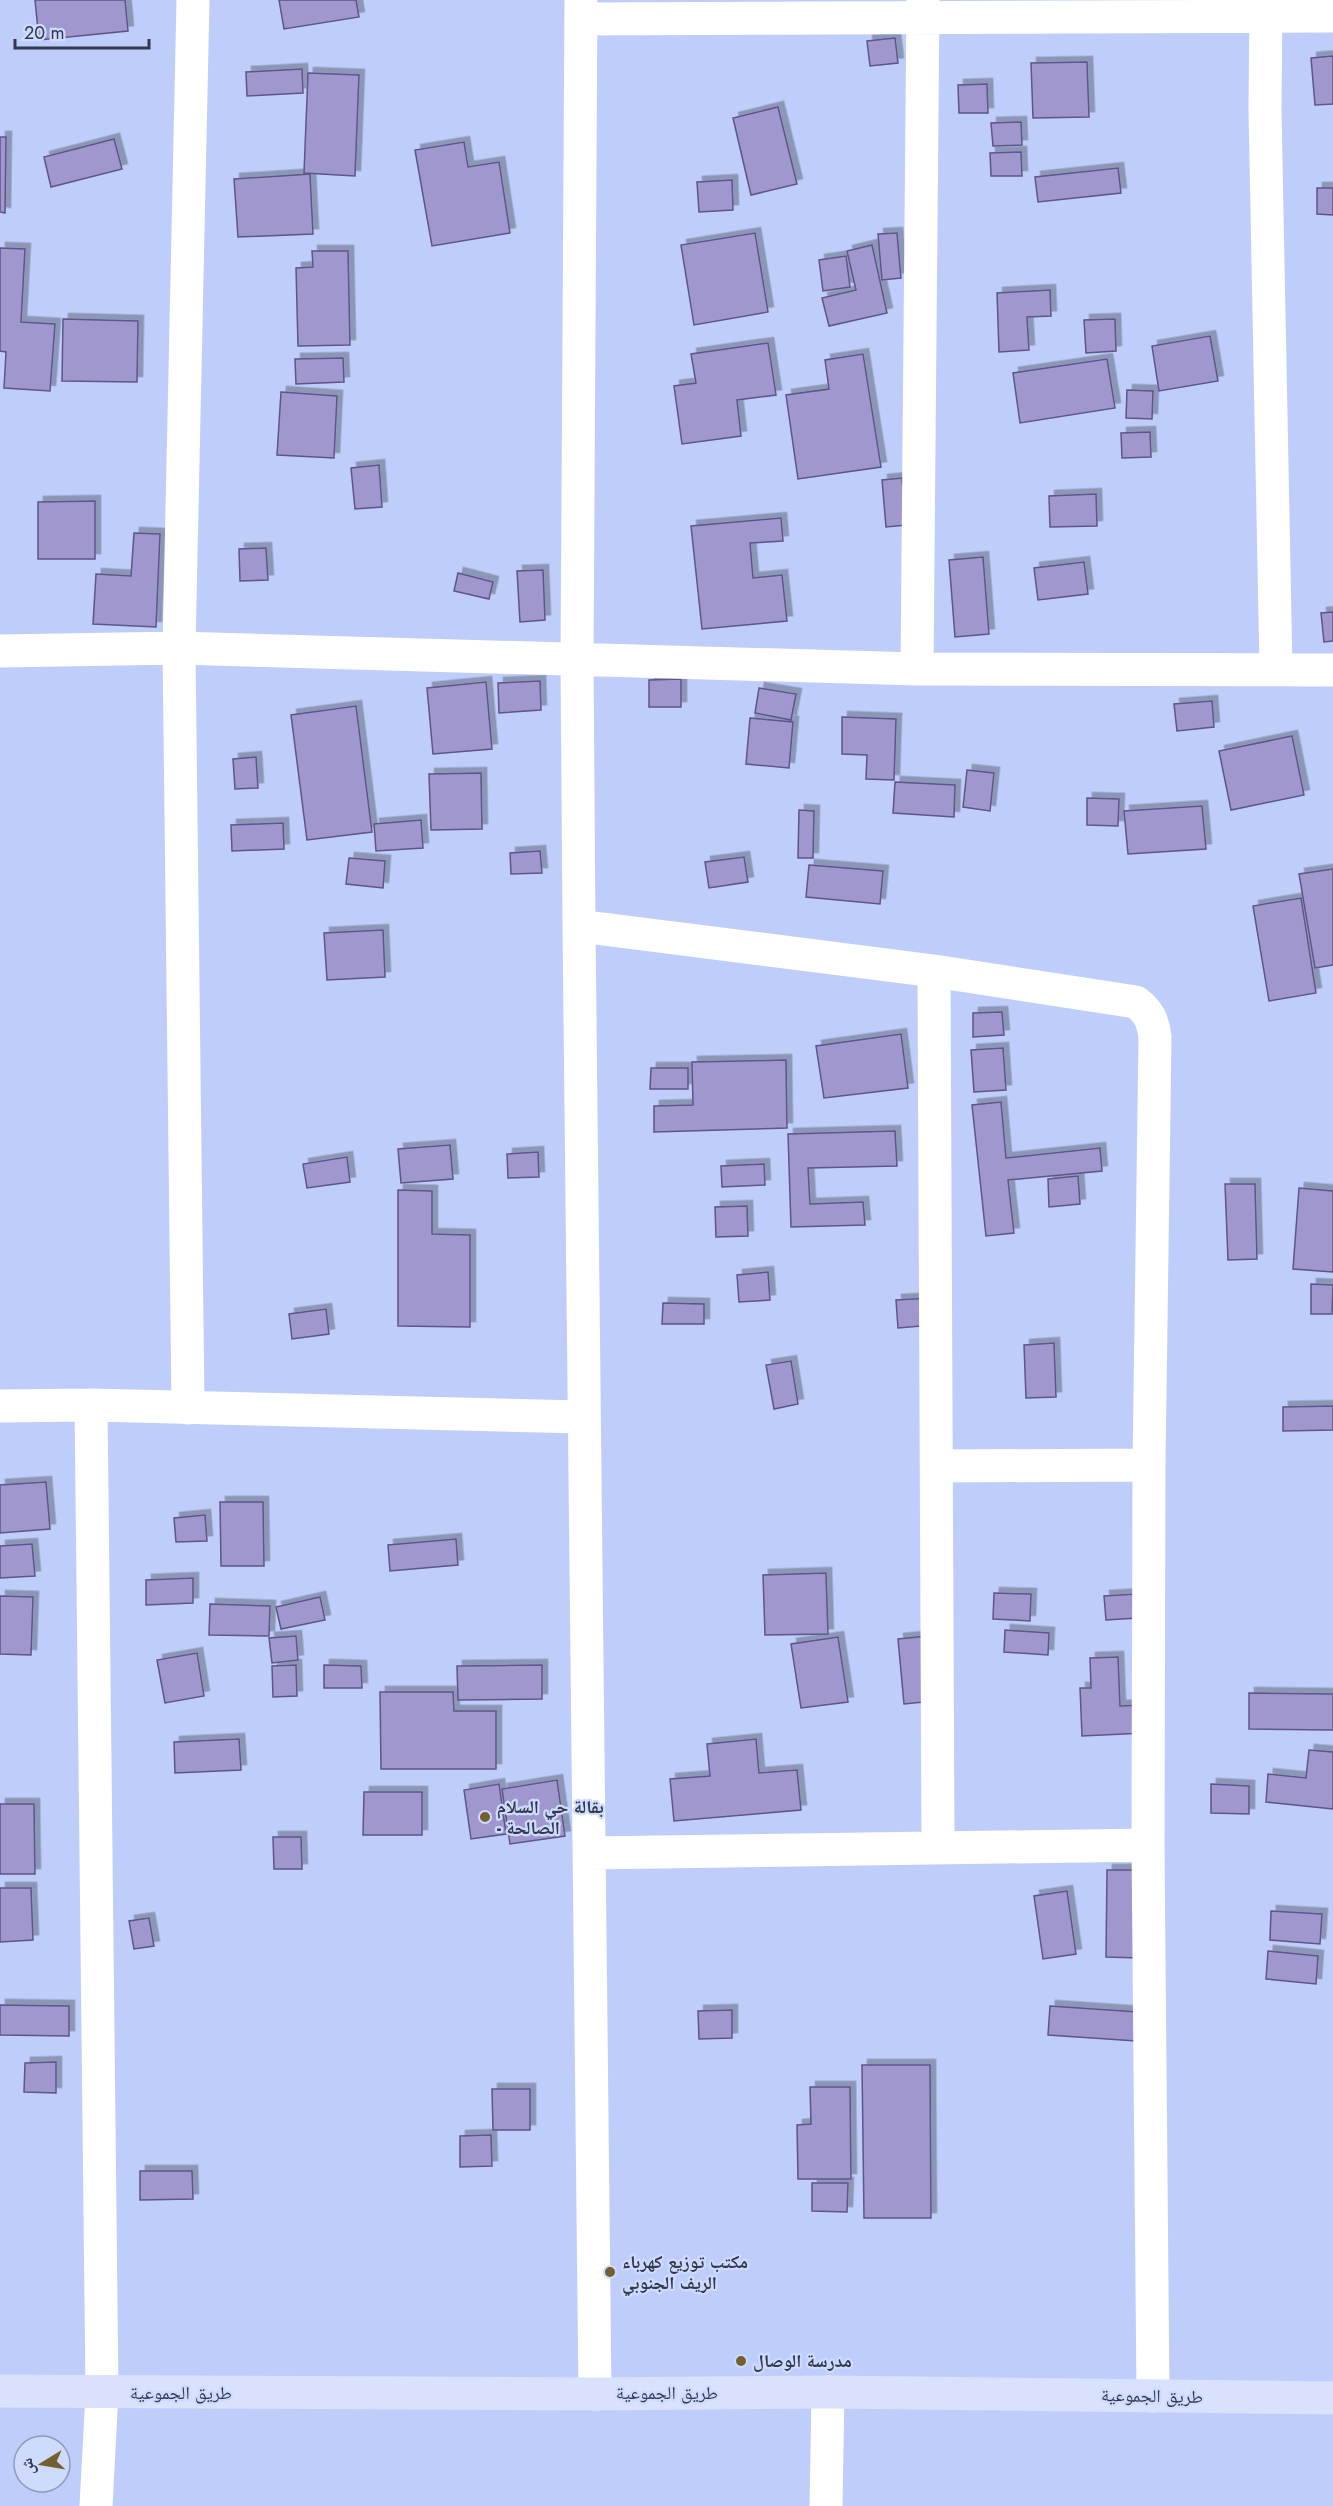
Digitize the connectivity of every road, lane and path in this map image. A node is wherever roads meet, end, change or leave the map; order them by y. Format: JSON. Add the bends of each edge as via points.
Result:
{"nodes":[{"id":1,"x":193,"y":0,"type":"edge"},
{"id":2,"x":1265,"y":8,"type":"edge"},
{"id":3,"x":581,"y":9,"type":"edge"},
{"id":4,"x":923,"y":9,"type":"edge"},
{"id":5,"x":1333,"y":16,"type":"edge"},
{"id":6,"x":179,"y":648,"type":"junction"},
{"id":7,"x":0,"y":651,"type":"edge"},
{"id":8,"x":578,"y":660,"type":"junction"},
{"id":9,"x":917,"y":669,"type":"junction"},
{"id":10,"x":1276,"y":669,"type":"junction"},
{"id":11,"x":1333,"y":670,"type":"edge"},
{"id":12,"x":579,"y":926,"type":"junction"},
{"id":13,"x":934,"y":971,"type":"junction"},
{"id":14,"x":0,"y":1406,"type":"edge"},
{"id":15,"x":91,"y":1406,"type":"junction"},
{"id":16,"x":188,"y":1408,"type":"junction"},
{"id":17,"x":582,"y":1417,"type":"junction"},
{"id":18,"x":1149,"y":1465,"type":"junction"},
{"id":19,"x":937,"y":1466,"type":"junction"},
{"id":20,"x":1148,"y":1845,"type":"junction"},
{"id":21,"x":938,"y":1847,"type":"junction"},
{"id":22,"x":590,"y":1853,"type":"junction"},
{"id":23,"x":0,"y":2391,"type":"edge"},
{"id":24,"x":828,"y":2392,"type":"junction"},
{"id":25,"x":102,"y":2393,"type":"junction"},
{"id":26,"x":595,"y":2394,"type":"junction"},
{"id":27,"x":1153,"y":2396,"type":"junction"},
{"id":28,"x":1333,"y":2398,"type":"edge"},
{"id":29,"x":96,"y":2506,"type":"edge"},
{"id":30,"x":826,"y":2506,"type":"edge"}],
"edges":[{"from":1,"to":6,"type":"street"},
{"from":2,"to":4,"type":"street"},
{"from":2,"to":5,"type":"street"},
{"from":2,"to":10,"type":"street"},
{"from":3,"to":4,"type":"street"},
{"from":3,"to":8,"type":"street"},
{"from":4,"to":9,"type":"street"},
{"from":6,"to":7,"type":"street"},
{"from":6,"to":8,"type":"street"},
{"from":6,"to":16,"type":"street"},
{"from":8,"to":9,"type":"street"},
{"from":8,"to":12,"type":"street"},
{"from":9,"to":10,"type":"street"},
{"from":10,"to":11,"type":"street"},
{"from":12,"to":13,"type":"street"},
{"from":12,"to":17,"type":"street"},
{"from":13,"to":18,"type":"street","via":[[1136,1002],[1147,1010],[1153,1022]]},
{"from":13,"to":19,"type":"street"},
{"from":14,"to":15,"type":"street"},
{"from":15,"to":16,"type":"street"},
{"from":15,"to":25,"type":"street"},
{"from":16,"to":17,"type":"street"},
{"from":17,"to":22,"type":"street"},
{"from":18,"to":19,"type":"street"},
{"from":18,"to":20,"type":"street"},
{"from":19,"to":21,"type":"street"},
{"from":20,"to":21,"type":"street"},
{"from":20,"to":27,"type":"street"},
{"from":21,"to":22,"type":"street"},
{"from":22,"to":26,"type":"street"},
{"from":23,"to":25,"type":"main road","name":"طريق الجموعية"},
{"from":24,"to":26,"type":"main road","name":"طريق الجموعية"},
{"from":24,"to":27,"type":"main road","name":"طريق الجموعية"},
{"from":24,"to":30,"type":"street"},
{"from":25,"to":26,"type":"main road","name":"طريق الجموعية"},
{"from":25,"to":29,"type":"street"},
{"from":27,"to":28,"type":"main road","name":"طريق الجموعية"}]}
